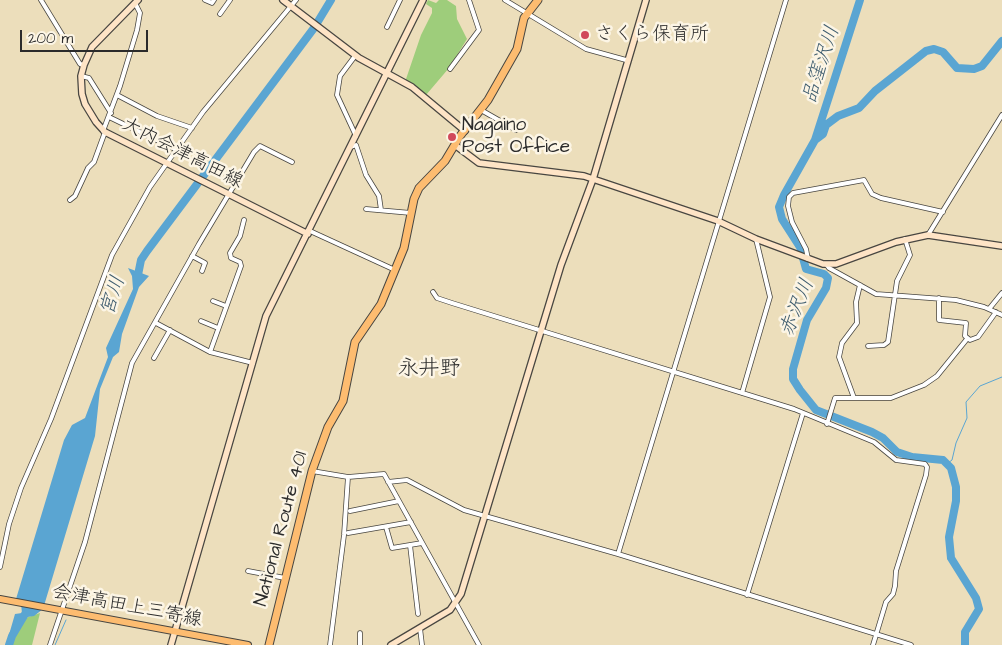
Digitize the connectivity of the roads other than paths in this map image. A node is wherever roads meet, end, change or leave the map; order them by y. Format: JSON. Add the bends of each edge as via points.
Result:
{"nodes":[{"id":1,"x":41,"y":0,"type":"edge"},
{"id":2,"x":205,"y":0,"type":"edge"},
{"id":3,"x":214,"y":0,"type":"edge"},
{"id":4,"x":230,"y":0,"type":"edge"},
{"id":5,"x":283,"y":0,"type":"edge"},
{"id":6,"x":296,"y":0,"type":"edge"},
{"id":7,"x":400,"y":0,"type":"edge"},
{"id":8,"x":423,"y":0,"type":"edge"},
{"id":9,"x":470,"y":0,"type":"edge"},
{"id":10,"x":505,"y":0,"type":"edge"},
{"id":11,"x":538,"y":0,"type":"edge"},
{"id":12,"x":646,"y":0,"type":"edge"},
{"id":13,"x":786,"y":0,"type":"edge"},
{"id":14,"x":137,"y":2,"type":"edge"},
{"id":15,"x":291,"y":7,"type":"junction"},
{"id":16,"x":528,"y":12,"type":"junction"},
{"id":17,"x":220,"y":14,"type":"dead end"},
{"id":18,"x":387,"y":27,"type":"dead end"},
{"id":19,"x":355,"y":56,"type":"junction"},
{"id":20,"x":626,"y":60,"type":"junction"},
{"id":21,"x":84,"y":66,"type":"junction"},
{"id":22,"x":450,"y":69,"type":"dead end"},
{"id":23,"x":387,"y":74,"type":"junction"},
{"id":24,"x":81,"y":76,"type":"junction"},
{"id":25,"x":117,"y":95,"type":"junction"},
{"id":26,"x":481,"y":110,"type":"junction"},
{"id":27,"x":110,"y":115,"type":"junction"},
{"id":28,"x":1002,"y":115,"type":"edge"},
{"id":29,"x":192,"y":128,"type":"junction"},
{"id":30,"x":464,"y":130,"type":"junction"},
{"id":31,"x":516,"y":130,"type":"dead end"},
{"id":32,"x":104,"y":131,"type":"junction"},
{"id":33,"x":356,"y":136,"type":"junction"},
{"id":34,"x":455,"y":145,"type":"junction"},
{"id":35,"x":351,"y":147,"type":"junction"},
{"id":36,"x":177,"y":150,"type":"junction"},
{"id":37,"x":292,"y":162,"type":"dead end"},
{"id":38,"x":167,"y":165,"type":"junction"},
{"id":39,"x":593,"y":179,"type":"junction"},
{"id":40,"x":227,"y":193,"type":"junction"},
{"id":41,"x":70,"y":200,"type":"dead end"},
{"id":42,"x":366,"y":208,"type":"dead end"},
{"id":43,"x":381,"y":210,"type":"junction"},
{"id":44,"x":943,"y":212,"type":"junction"},
{"id":45,"x":411,"y":213,"type":"junction"},
{"id":46,"x":244,"y":220,"type":"dead end"},
{"id":47,"x":718,"y":221,"type":"junction"},
{"id":48,"x":309,"y":233,"type":"junction"},
{"id":49,"x":928,"y":235,"type":"junction"},
{"id":50,"x":756,"y":238,"type":"junction"},
{"id":51,"x":905,"y":239,"type":"junction"},
{"id":52,"x":1002,"y":246,"type":"edge"},
{"id":53,"x":192,"y":256,"type":"junction"},
{"id":54,"x":808,"y":260,"type":"junction"},
{"id":55,"x":826,"y":264,"type":"junction"},
{"id":56,"x":395,"y":270,"type":"junction"},
{"id":57,"x":202,"y":271,"type":"dead end"},
{"id":58,"x":860,"y":285,"type":"junction"},
{"id":59,"x":434,"y":292,"type":"dead end"},
{"id":60,"x":1002,"y":293,"type":"edge"},
{"id":61,"x":895,"y":294,"type":"junction"},
{"id":62,"x":940,"y":298,"type":"junction"},
{"id":63,"x":213,"y":301,"type":"dead end"},
{"id":64,"x":226,"y":306,"type":"junction"},
{"id":65,"x":989,"y":309,"type":"junction"},
{"id":66,"x":996,"y":312,"type":"junction"},
{"id":67,"x":1002,"y":315,"type":"edge"},
{"id":68,"x":200,"y":322,"type":"dead end"},
{"id":69,"x":156,"y":323,"type":"junction"},
{"id":70,"x":218,"y":328,"type":"junction"},
{"id":71,"x":170,"y":330,"type":"junction"},
{"id":72,"x":542,"y":330,"type":"junction"},
{"id":73,"x":968,"y":339,"type":"junction"},
{"id":74,"x":868,"y":346,"type":"dead end"},
{"id":75,"x":210,"y":352,"type":"junction"},
{"id":76,"x":154,"y":358,"type":"dead end"},
{"id":77,"x":253,"y":363,"type":"junction"},
{"id":78,"x":673,"y":370,"type":"junction"},
{"id":79,"x":742,"y":393,"type":"junction"},
{"id":80,"x":854,"y":398,"type":"junction"},
{"id":81,"x":803,"y":413,"type":"junction"},
{"id":82,"x":827,"y":424,"type":"junction"},
{"id":83,"x":312,"y":471,"type":"junction"},
{"id":84,"x":348,"y":477,"type":"junction"},
{"id":85,"x":388,"y":482,"type":"junction"},
{"id":86,"x":399,"y":501,"type":"junction"},
{"id":87,"x":350,"y":511,"type":"dead end"},
{"id":88,"x":486,"y":515,"type":"junction"},
{"id":89,"x":411,"y":522,"type":"junction"},
{"id":90,"x":386,"y":527,"type":"junction"},
{"id":91,"x":348,"y":534,"type":"dead end"},
{"id":92,"x":422,"y":543,"type":"junction"},
{"id":93,"x":410,"y":545,"type":"junction"},
{"id":94,"x":618,"y":554,"type":"junction"},
{"id":95,"x":0,"y":567,"type":"edge"},
{"id":96,"x":248,"y":571,"type":"dead end"},
{"id":97,"x":286,"y":578,"type":"junction"},
{"id":98,"x":747,"y":595,"type":"junction"},
{"id":99,"x":0,"y":599,"type":"edge"},
{"id":100,"x":456,"y":604,"type":"junction"},
{"id":101,"x":63,"y":610,"type":"junction"},
{"id":102,"x":418,"y":614,"type":"dead end"},
{"id":103,"x":420,"y":628,"type":"junction"},
{"id":104,"x":175,"y":632,"type":"junction"},
{"id":105,"x":360,"y":633,"type":"dead end"},
{"id":106,"x":876,"y":635,"type":"junction"},
{"id":107,"x":50,"y":645,"type":"edge"},
{"id":108,"x":171,"y":645,"type":"edge"},
{"id":109,"x":248,"y":645,"type":"edge"},
{"id":110,"x":269,"y":645,"type":"edge"},
{"id":111,"x":330,"y":645,"type":"edge"},
{"id":112,"x":360,"y":645,"type":"edge"},
{"id":113,"x":391,"y":645,"type":"edge"},
{"id":114,"x":422,"y":645,"type":"edge"},
{"id":115,"x":479,"y":645,"type":"edge"},
{"id":116,"x":873,"y":645,"type":"edge"},
{"id":117,"x":911,"y":645,"type":"edge"}],
"edges":[{"from":1,"to":21,"type":"street"},
{"from":2,"to":3,"type":"street","via":[[212,3]]},
{"from":4,"to":17,"type":"street"},
{"from":5,"to":15,"type":"street"},
{"from":6,"to":15,"type":"street"},
{"from":7,"to":18,"type":"street"},
{"from":8,"to":23,"type":"street"},
{"from":9,"to":22,"type":"street","via":[[479,30]]},
{"from":10,"to":16,"type":"street"},
{"from":11,"to":16,"type":"highway","name":"National Route 401"},
{"from":12,"to":20,"type":"street"},
{"from":13,"to":47,"type":"street"},
{"from":14,"to":21,"type":"street","name":"大内会津高田線","via":[[92,47]]},
{"from":14,"to":25,"type":"street","via":[[140,13],[137,30]]},
{"from":15,"to":19,"type":"street"},
{"from":15,"to":29,"type":"street"},
{"from":16,"to":20,"type":"street","via":[[582,46]]},
{"from":16,"to":26,"type":"highway","name":"National Route 401","via":[[522,20],[513,58]]},
{"from":19,"to":23,"type":"street"},
{"from":19,"to":33,"type":"street","via":[[340,76],[337,95]]},
{"from":20,"to":39,"type":"street"},
{"from":21,"to":24,"type":"street","name":"大内会津高田線"},
{"from":23,"to":30,"type":"street","via":[[412,87]]},
{"from":23,"to":33,"type":"street"},
{"from":24,"to":27,"type":"street","via":[[89,78]]},
{"from":24,"to":32,"type":"street","name":"大内会津高田線","via":[[85,104]]},
{"from":25,"to":27,"type":"street"},
{"from":25,"to":29,"type":"street","via":[[157,116]]},
{"from":26,"to":30,"type":"highway","name":"National Route 401"},
{"from":26,"to":31,"type":"street"},
{"from":27,"to":32,"type":"street"},
{"from":27,"to":36,"type":"street"},
{"from":28,"to":44,"type":"street"},
{"from":29,"to":36,"type":"street"},
{"from":30,"to":34,"type":"highway","name":"National Route 401"},
{"from":32,"to":38,"type":"street","name":"大内会津高田線"},
{"from":32,"to":41,"type":"street","via":[[94,162]]},
{"from":33,"to":35,"type":"street"},
{"from":34,"to":39,"type":"street","via":[[479,162]]},
{"from":34,"to":45,"type":"highway","name":"National Route 401","via":[[417,192]]},
{"from":35,"to":43,"type":"street","via":[[356,146],[366,175],[379,196]]},
{"from":35,"to":48,"type":"street"},
{"from":36,"to":38,"type":"street"},
{"from":37,"to":40,"type":"street","via":[[260,146]]},
{"from":38,"to":40,"type":"street","name":"大内会津高田線"},
{"from":38,"to":95,"type":"street","via":[[150,187],[112,255],[21,488]]},
{"from":39,"to":47,"type":"street"},
{"from":39,"to":72,"type":"street","via":[[561,265]]},
{"from":40,"to":48,"type":"street","name":"大内会津高田線"},
{"from":40,"to":53,"type":"street"},
{"from":42,"to":43,"type":"street"},
{"from":43,"to":45,"type":"street"},
{"from":44,"to":49,"type":"street"},
{"from":44,"to":54,"type":"street","via":[[881,198],[872,194],[864,180],[793,193],[788,206]]},
{"from":45,"to":56,"type":"highway","name":"National Route 401","via":[[407,239]]},
{"from":46,"to":64,"type":"street","via":[[240,236],[230,253],[231,258],[241,265]]},
{"from":47,"to":50,"type":"street"},
{"from":47,"to":78,"type":"street"},
{"from":48,"to":56,"type":"street"},
{"from":48,"to":77,"type":"street","via":[[266,316]]},
{"from":49,"to":51,"type":"street"},
{"from":49,"to":52,"type":"street"},
{"from":50,"to":54,"type":"street"},
{"from":50,"to":79,"type":"street","via":[[770,297]]},
{"from":51,"to":55,"type":"street","via":[[836,264]]},
{"from":51,"to":61,"type":"street","via":[[910,255],[897,281]]},
{"from":53,"to":57,"type":"street","via":[[205,263]]},
{"from":53,"to":69,"type":"street"},
{"from":54,"to":55,"type":"street"},
{"from":55,"to":58,"type":"street"},
{"from":56,"to":83,"type":"highway","name":"National Route 401","via":[[381,304],[355,342],[343,401],[328,427]]},
{"from":58,"to":61,"type":"street","via":[[876,294]]},
{"from":58,"to":80,"type":"street","via":[[856,302],[857,323],[842,343],[839,357]]},
{"from":59,"to":72,"type":"street","via":[[437,298]]},
{"from":60,"to":65,"type":"street"},
{"from":61,"to":62,"type":"street"},
{"from":61,"to":74,"type":"street","via":[[888,342]]},
{"from":62,"to":65,"type":"street"},
{"from":62,"to":73,"type":"street","via":[[939,320],[966,323],[965,336]]},
{"from":63,"to":64,"type":"street"},
{"from":64,"to":70,"type":"street"},
{"from":65,"to":66,"type":"street"},
{"from":66,"to":67,"type":"street"},
{"from":66,"to":73,"type":"street","via":[[976,339]]},
{"from":68,"to":70,"type":"street"},
{"from":69,"to":71,"type":"street"},
{"from":69,"to":101,"type":"street","via":[[132,363],[102,480]]},
{"from":70,"to":75,"type":"street"},
{"from":71,"to":75,"type":"street"},
{"from":71,"to":76,"type":"street"},
{"from":72,"to":78,"type":"street"},
{"from":72,"to":88,"type":"street"},
{"from":73,"to":80,"type":"street","via":[[937,376],[924,385],[891,398]]},
{"from":75,"to":77,"type":"street"},
{"from":77,"to":104,"type":"street"},
{"from":78,"to":79,"type":"street"},
{"from":78,"to":94,"type":"street"},
{"from":79,"to":81,"type":"street"},
{"from":80,"to":82,"type":"street","via":[[835,398]]},
{"from":81,"to":82,"type":"street"},
{"from":81,"to":98,"type":"street"},
{"from":82,"to":106,"type":"street","via":[[874,442],[896,460],[927,467],[896,571],[893,594],[886,602]]},
{"from":83,"to":84,"type":"street"},
{"from":83,"to":97,"type":"highway","name":"National Route 401"},
{"from":84,"to":85,"type":"street","via":[[384,474]]},
{"from":84,"to":111,"type":"street"},
{"from":85,"to":86,"type":"street"},
{"from":85,"to":88,"type":"street","via":[[407,480],[451,504]]},
{"from":86,"to":87,"type":"street"},
{"from":86,"to":89,"type":"street"},
{"from":88,"to":94,"type":"street"},
{"from":88,"to":100,"type":"street"},
{"from":89,"to":90,"type":"street"},
{"from":89,"to":92,"type":"street"},
{"from":90,"to":91,"type":"street"},
{"from":90,"to":93,"type":"street","via":[[390,547]]},
{"from":92,"to":93,"type":"street"},
{"from":92,"to":100,"type":"street"},
{"from":93,"to":102,"type":"street"},
{"from":94,"to":98,"type":"street"},
{"from":96,"to":97,"type":"street"},
{"from":97,"to":110,"type":"highway","name":"National Route 401"},
{"from":98,"to":106,"type":"street"},
{"from":99,"to":101,"type":"main road","name":"会津高田上三寄線"},
{"from":100,"to":103,"type":"street"},
{"from":100,"to":115,"type":"street"},
{"from":101,"to":104,"type":"main road","name":"会津高田上三寄線"},
{"from":101,"to":107,"type":"street"},
{"from":103,"to":113,"type":"street"},
{"from":103,"to":114,"type":"street"},
{"from":104,"to":108,"type":"street"},
{"from":104,"to":109,"type":"main road","name":"会津高田上三寄線"},
{"from":105,"to":112,"type":"street"},
{"from":106,"to":116,"type":"street"},
{"from":106,"to":117,"type":"street"}]}
